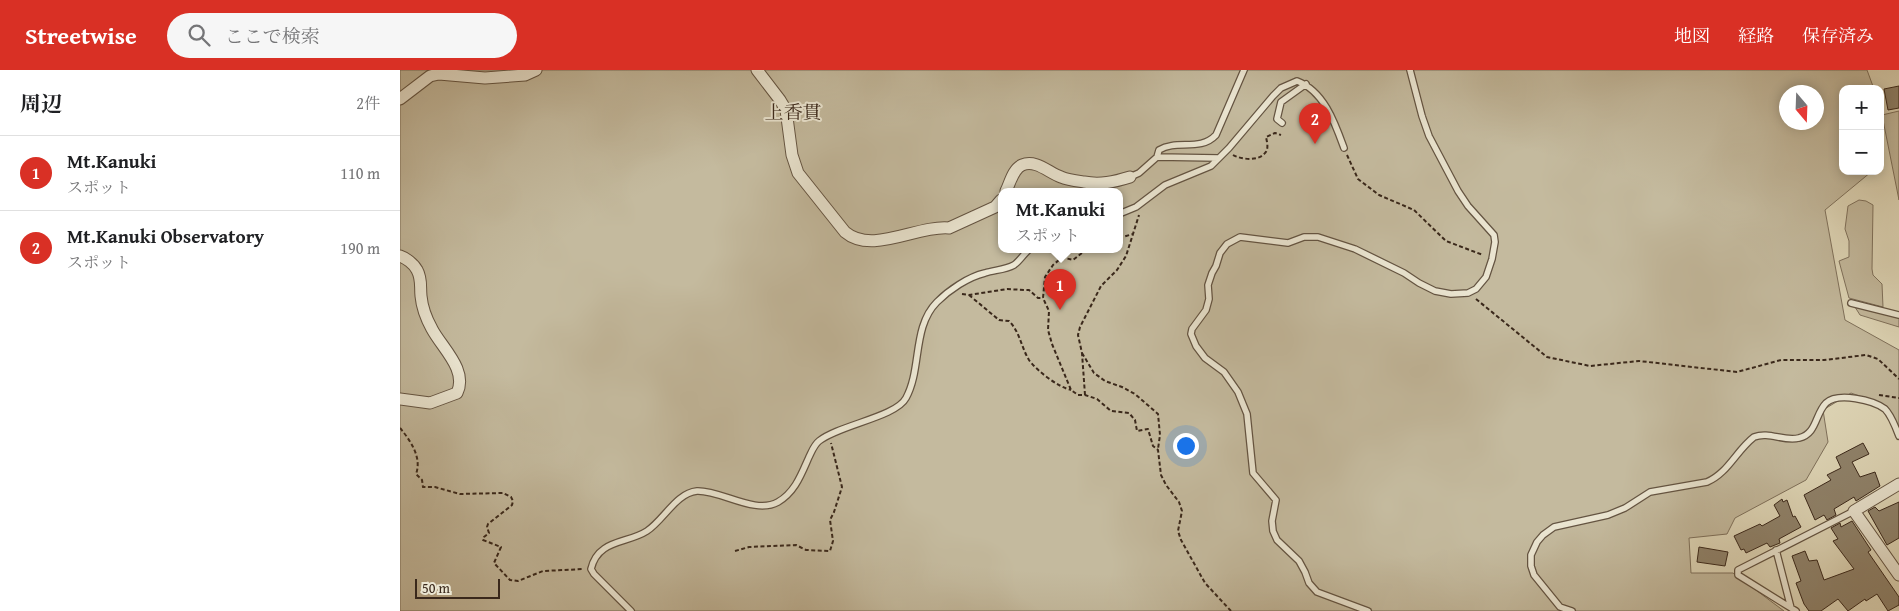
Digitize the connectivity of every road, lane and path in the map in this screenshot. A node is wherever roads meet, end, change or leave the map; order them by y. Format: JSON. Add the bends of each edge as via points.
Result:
{"nodes":[{"id":1,"x":536,"y":70,"type":"edge"},
{"id":2,"x":756,"y":70,"type":"edge"},
{"id":3,"x":1244,"y":70,"type":"edge"},
{"id":4,"x":1410,"y":70,"type":"edge"},
{"id":5,"x":1306,"y":84,"type":"junction"},
{"id":6,"x":400,"y":99,"type":"edge"},
{"id":7,"x":1282,"y":123,"type":"dead end"},
{"id":8,"x":1281,"y":135,"type":"dead end"},
{"id":9,"x":1229,"y":148,"type":"junction"},
{"id":10,"x":1344,"y":148,"type":"joint"},
{"id":11,"x":1157,"y":157,"type":"junction"},
{"id":12,"x":1218,"y":158,"type":"junction"},
{"id":13,"x":1130,"y":177,"type":"joint"},
{"id":14,"x":1007,"y":188,"type":"edge"},
{"id":15,"x":998,"y":204,"type":"edge"},
{"id":16,"x":1136,"y":207,"type":"junction"},
{"id":17,"x":1123,"y":212,"type":"edge"},
{"id":18,"x":1133,"y":234,"type":"junction"},
{"id":19,"x":1123,"y":237,"type":"edge"},
{"id":20,"x":1026,"y":253,"type":"edge"},
{"id":21,"x":1082,"y":253,"type":"edge"},
{"id":22,"x":400,"y":256,"type":"edge"},
{"id":23,"x":1492,"y":259,"type":"junction"},
{"id":24,"x":950,"y":291,"type":"junction"},
{"id":25,"x":1468,"y":293,"type":"junction"},
{"id":26,"x":969,"y":295,"type":"junction"},
{"id":27,"x":1043,"y":298,"type":"junction"},
{"id":28,"x":1851,"y":303,"type":"dead end"},
{"id":29,"x":1899,"y":316,"type":"edge"},
{"id":30,"x":1082,"y":353,"type":"junction"},
{"id":31,"x":1899,"y":379,"type":"edge"},
{"id":32,"x":1071,"y":390,"type":"junction"},
{"id":33,"x":1085,"y":395,"type":"junction"},
{"id":34,"x":400,"y":399,"type":"edge"},
{"id":35,"x":400,"y":428,"type":"edge"},
{"id":36,"x":828,"y":435,"type":"junction"},
{"id":37,"x":1899,"y":436,"type":"edge"},
{"id":38,"x":1158,"y":450,"type":"junction"},
{"id":39,"x":1899,"y":484,"type":"edge"},
{"id":40,"x":1854,"y":510,"type":"junction"},
{"id":41,"x":1776,"y":550,"type":"junction"},
{"id":42,"x":735,"y":551,"type":"dead end"},
{"id":43,"x":591,"y":569,"type":"junction"},
{"id":44,"x":1899,"y":575,"type":"edge"},
{"id":45,"x":1794,"y":609,"type":"edge"},
{"id":46,"x":632,"y":611,"type":"edge"},
{"id":47,"x":1231,"y":611,"type":"edge"},
{"id":48,"x":1368,"y":611,"type":"edge"},
{"id":49,"x":1572,"y":611,"type":"edge"}],
"edges":[{"from":1,"to":6,"type":"street","via":[[525,75],[485,78],[439,74],[430,76]]},
{"from":2,"to":15,"type":"street","via":[[786,110],[798,174],[852,238],[876,241],[921,230],[949,228]]},
{"from":3,"to":11,"type":"lane","via":[[1211,140],[1192,146],[1163,147]]},
{"from":4,"to":23,"type":"lane","via":[[1429,136],[1458,191],[1494,235]]},
{"from":5,"to":7,"type":"lane","via":[[1281,102],[1277,119]]},
{"from":5,"to":9,"type":"lane","via":[[1297,81],[1281,88]]},
{"from":5,"to":10,"type":"lane","via":[[1314,90],[1336,125]]},
{"from":8,"to":9,"type":"path","via":[[1266,136],[1266,152],[1258,157],[1243,159],[1233,156]]},
{"from":9,"to":12,"type":"lane"},
{"from":10,"to":23,"type":"path","via":[[1358,179],[1379,195],[1414,210],[1446,240]]},
{"from":11,"to":12,"type":"lane"},
{"from":11,"to":13,"type":"lane"},
{"from":12,"to":16,"type":"lane","via":[[1205,170],[1165,185]]},
{"from":13,"to":14,"type":"street","via":[[1101,184],[1084,182],[1026,164],[1015,171]]},
{"from":16,"to":17,"type":"lane"},
{"from":16,"to":18,"type":"path","via":[[1138,217]]},
{"from":18,"to":19,"type":"path"},
{"from":18,"to":30,"type":"path","via":[[1126,256],[1101,286],[1080,327],[1078,335]]},
{"from":20,"to":24,"type":"lane","via":[[1005,269],[978,275]]},
{"from":21,"to":27,"type":"path","via":[[1073,260],[1064,258],[1053,265],[1045,277]]},
{"from":22,"to":34,"type":"street","via":[[416,267],[421,278],[425,313],[459,374],[460,386],[457,393],[430,403]]},
{"from":23,"to":25,"type":"lane","via":[[1486,277]]},
{"from":24,"to":26,"type":"path"},
{"from":24,"to":36,"type":"lane","via":[[935,303],[928,316],[904,403]]},
{"from":25,"to":31,"type":"path","via":[[1547,357],[1590,366],[1639,361],[1737,372],[1781,360],[1824,360],[1866,355],[1878,359]]},
{"from":25,"to":48,"type":"lane","via":[[1451,294],[1435,290],[1356,249],[1318,237],[1288,243],[1240,236],[1226,244],[1220,253],[1208,285],[1206,310],[1192,329],[1196,346],[1205,358],[1224,372],[1248,414],[1254,474],[1276,500],[1272,521],[1277,540],[1299,561],[1317,592]]},
{"from":26,"to":27,"type":"path","via":[[1007,289],[1029,290]]},
{"from":26,"to":32,"type":"path","via":[[999,320],[1009,321],[1035,367],[1063,388]]},
{"from":27,"to":32,"type":"path","via":[[1049,310],[1048,330],[1052,344]]},
{"from":28,"to":29,"type":"lane"},
{"from":30,"to":33,"type":"path"},
{"from":30,"to":38,"type":"path","via":[[1094,373],[1135,394],[1158,414]]},
{"from":32,"to":33,"type":"path"},
{"from":33,"to":38,"type":"path","via":[[1097,399],[1111,411],[1129,413],[1138,431],[1148,430],[1153,446]]},
{"from":35,"to":43,"type":"path","via":[[413,446],[419,464],[416,474],[423,487],[460,494],[503,493],[511,497],[512,505],[488,524],[489,533],[483,540],[501,547],[494,563],[510,580],[518,581],[542,572]]},
{"from":36,"to":42,"type":"path","via":[[842,487],[830,520],[834,541],[830,551],[806,550],[796,545],[749,547]]},
{"from":36,"to":43,"type":"lane","via":[[817,442],[798,483],[776,503],[766,506],[697,491],[691,493],[682,497],[646,532],[604,549],[593,560]]},
{"from":37,"to":49,"type":"lane","via":[[1885,409],[1858,399],[1833,399],[1826,403],[1806,436],[1798,439],[1769,435],[1754,437],[1713,480],[1650,492],[1620,510],[1549,530],[1537,542],[1531,555],[1531,566],[1556,603]]},
{"from":38,"to":47,"type":"path","via":[[1161,475],[1182,511],[1178,531],[1180,540],[1205,583]]},
{"from":39,"to":40,"type":"street"},
{"from":40,"to":41,"type":"lane"},
{"from":40,"to":44,"type":"street"},
{"from":41,"to":45,"type":"lane"},
{"from":41,"to":45,"type":"lane","via":[[1738,570],[1738,575]]},
{"from":43,"to":46,"type":"lane","via":[[598,580]]}]}
